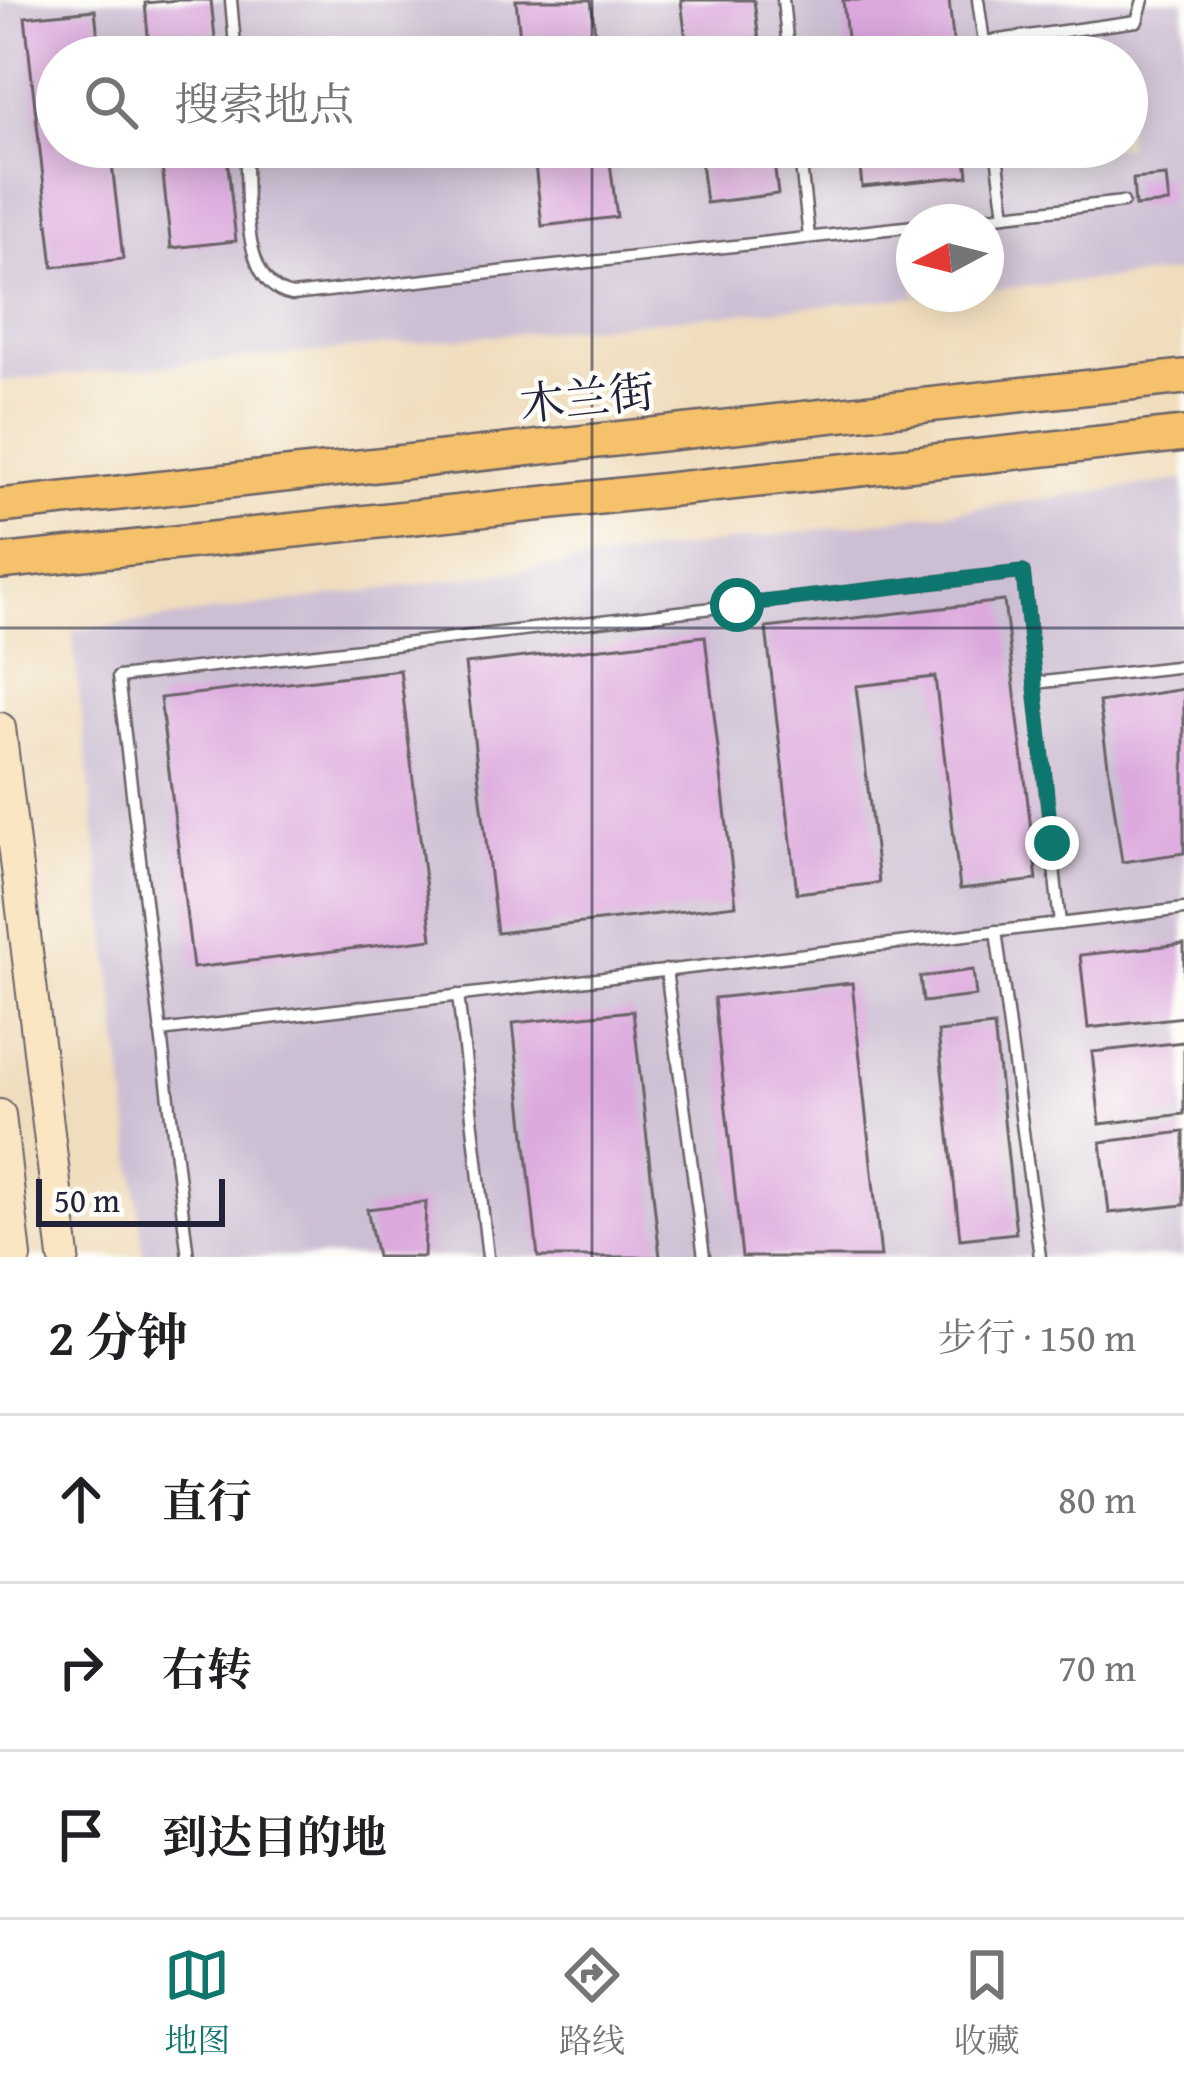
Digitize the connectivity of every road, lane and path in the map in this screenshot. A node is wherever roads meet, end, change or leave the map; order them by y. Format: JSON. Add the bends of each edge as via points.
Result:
{"nodes":[{"id":1,"x":231,"y":0,"type":"edge"},
{"id":2,"x":783,"y":0,"type":"edge"},
{"id":3,"x":978,"y":0,"type":"edge"},
{"id":4,"x":1143,"y":0,"type":"edge"},
{"id":5,"x":234,"y":36,"type":"edge"},
{"id":6,"x":787,"y":36,"type":"edge"},
{"id":7,"x":983,"y":36,"type":"edge"},
{"id":8,"x":1028,"y":36,"type":"edge"},
{"id":9,"x":247,"y":168,"type":"edge"},
{"id":10,"x":801,"y":168,"type":"edge"},
{"id":11,"x":999,"y":168,"type":"edge"},
{"id":12,"x":1123,"y":202,"type":"dead end"},
{"id":13,"x":1005,"y":215,"type":"joint"},
{"id":14,"x":896,"y":228,"type":"edge"},
{"id":15,"x":809,"y":237,"type":"junction"},
{"id":16,"x":1184,"y":377,"type":"edge"},
{"id":17,"x":1184,"y":434,"type":"edge"},
{"id":18,"x":0,"y":506,"type":"edge"},
{"id":19,"x":0,"y":562,"type":"edge"},
{"id":20,"x":1184,"y":666,"type":"edge"},
{"id":21,"x":1035,"y":682,"type":"junction"},
{"id":22,"x":0,"y":728,"type":"edge"},
{"id":23,"x":1184,"y":909,"type":"edge"},
{"id":24,"x":1060,"y":923,"type":"junction"},
{"id":25,"x":996,"y":931,"type":"junction"},
{"id":26,"x":666,"y":970,"type":"junction"},
{"id":27,"x":458,"y":995,"type":"junction"},
{"id":28,"x":160,"y":1030,"type":"junction"},
{"id":29,"x":0,"y":1115,"type":"edge"},
{"id":30,"x":16,"y":1257,"type":"edge"},
{"id":31,"x":64,"y":1257,"type":"edge"},
{"id":32,"x":188,"y":1257,"type":"edge"},
{"id":33,"x":488,"y":1257,"type":"edge"},
{"id":34,"x":704,"y":1257,"type":"edge"},
{"id":35,"x":1040,"y":1257,"type":"edge"}],
"edges":[{"from":1,"to":5,"type":"lane"},
{"from":2,"to":6,"type":"lane"},
{"from":3,"to":7,"type":"lane"},
{"from":4,"to":8,"type":"lane","via":[[1137,21]]},
{"from":9,"to":15,"type":"lane","via":[[256,266],[268,286],[292,296]]},
{"from":10,"to":15,"type":"lane"},
{"from":11,"to":13,"type":"lane"},
{"from":12,"to":13,"type":"lane"},
{"from":14,"to":15,"type":"lane"},
{"from":16,"to":18,"type":"main road","name":"木兰街"},
{"from":17,"to":19,"type":"main road"},
{"from":20,"to":21,"type":"lane"},
{"from":21,"to":24,"type":"lane"},
{"from":21,"to":28,"type":"lane","via":[[1023,572],[118,676]]},
{"from":22,"to":31,"type":"main road"},
{"from":23,"to":24,"type":"lane"},
{"from":24,"to":25,"type":"lane"},
{"from":25,"to":26,"type":"lane"},
{"from":25,"to":35,"type":"lane"},
{"from":26,"to":27,"type":"lane"},
{"from":26,"to":34,"type":"lane"},
{"from":27,"to":28,"type":"lane"},
{"from":27,"to":33,"type":"lane"},
{"from":28,"to":32,"type":"lane"},
{"from":29,"to":30,"type":"main road"}]}
